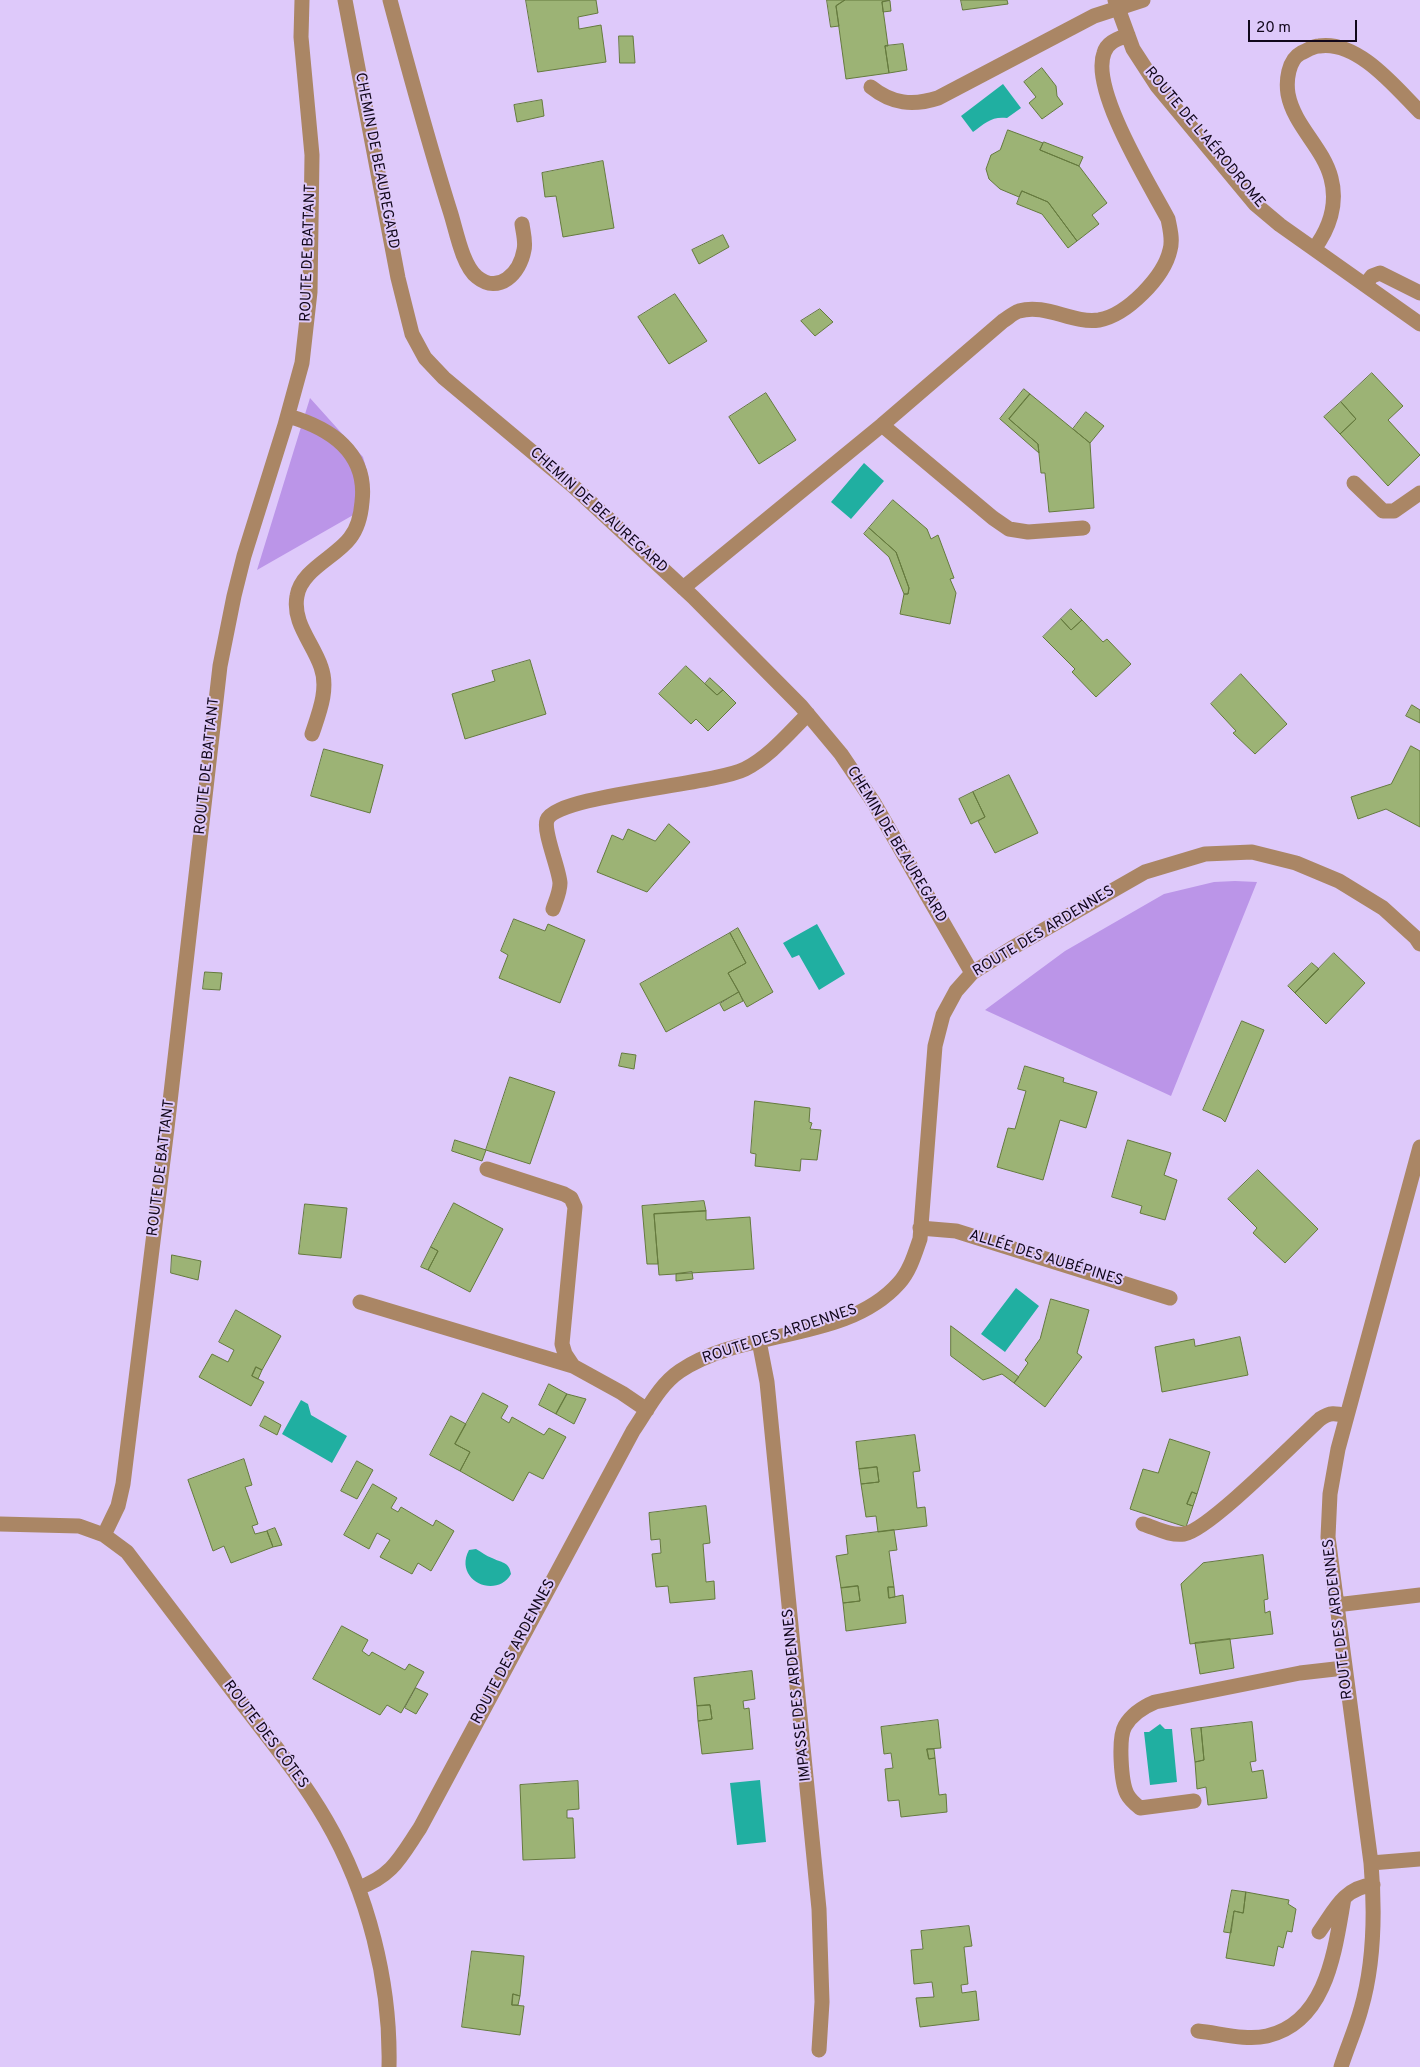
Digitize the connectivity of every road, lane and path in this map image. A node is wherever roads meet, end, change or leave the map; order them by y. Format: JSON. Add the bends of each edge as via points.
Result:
{"nodes":[{"id":1,"x":302,"y":0,"type":"edge"},
{"id":2,"x":345,"y":0,"type":"edge"},
{"id":3,"x":390,"y":0,"type":"edge"},
{"id":4,"x":1143,"y":0,"type":"edge"},
{"id":5,"x":1116,"y":4,"type":"edge"},
{"id":6,"x":1128,"y":35,"type":"junction"},
{"id":7,"x":871,"y":87,"type":"dead end"},
{"id":8,"x":1420,"y":112,"type":"edge"},
{"id":9,"x":522,"y":224,"type":"dead end"},
{"id":10,"x":1314,"y":249,"type":"junction"},
{"id":11,"x":1365,"y":285,"type":"junction"},
{"id":12,"x":1420,"y":293,"type":"edge"},
{"id":13,"x":1420,"y":324,"type":"edge"},
{"id":14,"x":288,"y":416,"type":"junction"},
{"id":15,"x":882,"y":425,"type":"junction"},
{"id":16,"x":1354,"y":483,"type":"dead end"},
{"id":17,"x":1420,"y":493,"type":"edge"},
{"id":18,"x":1083,"y":528,"type":"dead end"},
{"id":19,"x":683,"y":588,"type":"junction"},
{"id":20,"x":808,"y":714,"type":"junction"},
{"id":21,"x":312,"y":734,"type":"dead end"},
{"id":22,"x":553,"y":908,"type":"dead end"},
{"id":23,"x":1420,"y":944,"type":"edge"},
{"id":24,"x":972,"y":973,"type":"junction"},
{"id":25,"x":1420,"y":1147,"type":"edge"},
{"id":26,"x":487,"y":1169,"type":"dead end"},
{"id":27,"x":920,"y":1228,"type":"junction"},
{"id":28,"x":1170,"y":1298,"type":"dead end"},
{"id":29,"x":360,"y":1302,"type":"dead end"},
{"id":30,"x":759,"y":1341,"type":"junction"},
{"id":31,"x":573,"y":1366,"type":"junction"},
{"id":32,"x":647,"y":1410,"type":"junction"},
{"id":33,"x":1347,"y":1416,"type":"junction"},
{"id":34,"x":0,"y":1524,"type":"edge"},
{"id":35,"x":1143,"y":1524,"type":"dead end"},
{"id":36,"x":104,"y":1535,"type":"junction"},
{"id":37,"x":1420,"y":1595,"type":"edge"},
{"id":38,"x":1336,"y":1605,"type":"junction"},
{"id":39,"x":1344,"y":1668,"type":"junction"},
{"id":40,"x":1194,"y":1800,"type":"dead end"},
{"id":41,"x":1420,"y":1859,"type":"edge"},
{"id":42,"x":1371,"y":1862,"type":"junction"},
{"id":43,"x":1373,"y":1885,"type":"junction"},
{"id":44,"x":358,"y":1888,"type":"junction"},
{"id":45,"x":1344,"y":1898,"type":"junction"},
{"id":46,"x":1319,"y":1932,"type":"dead end"},
{"id":47,"x":1198,"y":2031,"type":"dead end"},
{"id":48,"x":819,"y":2050,"type":"dead end"},
{"id":49,"x":389,"y":2067,"type":"edge"},
{"id":50,"x":1340,"y":2067,"type":"edge"}],
"edges":[{"from":1,"to":14,"type":"street","name":"ROUTE DE BATTANT","via":[[301,37],[312,155],[310,292],[302,363]]},
{"from":2,"to":19,"type":"street","name":"CHEMIN DE BEAUREGARD","via":[[398,278],[412,334],[425,358],[444,378],[573,486]]},
{"from":3,"to":9,"type":"street","via":[[427,137],[468,268],[486,284],[496,285],[504,281],[520,262],[525,244]]},
{"from":4,"to":5,"type":"street"},
{"from":5,"to":6,"type":"street","name":"ROUTE DE L'AÉRODROME"},
{"from":5,"to":7,"type":"street","via":[[938,98],[912,103],[894,101]]},
{"from":6,"to":10,"type":"street","name":"ROUTE DE L'AÉRODROME","via":[[1133,49],[1157,86],[1256,204]]},
{"from":6,"to":15,"type":"street","via":[[1111,42],[1104,52],[1101,65],[1104,87],[1111,108],[1168,219],[1172,236],[1164,266],[1146,289],[1113,316],[1098,320],[1046,311],[1018,311]]},
{"from":8,"to":10,"type":"street","via":[[1379,71],[1360,57],[1338,47],[1318,46],[1299,54],[1289,70],[1288,93],[1294,113],[1316,145],[1331,178],[1334,205],[1326,233]]},
{"from":10,"to":11,"type":"street","name":"ROUTE DE L'AÉRODROME"},
{"from":11,"to":12,"type":"street","via":[[1372,276],[1380,273]]},
{"from":11,"to":13,"type":"street","name":"ROUTE DE L'AÉRODROME"},
{"from":14,"to":21,"type":"street","via":[[322,428],[351,453],[359,468],[363,494],[361,515],[350,538],[306,578],[297,594],[296,612],[322,668],[324,686]]},
{"from":14,"to":36,"type":"street","name":"ROUTE DE BATTANT","via":[[244,556],[220,666],[123,1484],[118,1506]]},
{"from":15,"to":18,"type":"street","via":[[1010,529],[1028,532]]},
{"from":15,"to":19,"type":"street"},
{"from":16,"to":17,"type":"street","via":[[1383,511],[1394,511]]},
{"from":19,"to":20,"type":"street","name":"CHEMIN DE BEAUREGARD"},
{"from":20,"to":22,"type":"street","via":[[766,755],[744,770],[722,777],[595,799],[553,812],[547,820],[547,830],[560,883]]},
{"from":20,"to":24,"type":"street","name":"CHEMIN DE BEAUREGARD","via":[[841,754],[874,803]]},
{"from":23,"to":24,"type":"street","name":"ROUTE DES ARDENNES","via":[[1384,908],[1339,881],[1296,863],[1252,852],[1205,854],[1145,872]]},
{"from":24,"to":27,"type":"street","name":"ROUTE DES ARDENNES","via":[[956,991],[943,1015],[935,1046]]},
{"from":25,"to":33,"type":"street","name":"ROUTE DES ARDENNES"},
{"from":26,"to":31,"type":"street","via":[[564,1194],[575,1207],[562,1344]]},
{"from":27,"to":28,"type":"street","name":"ALLÉE DES AUBÉPINES","via":[[956,1231]]},
{"from":27,"to":30,"type":"street","name":"ROUTE DES ARDENNES","via":[[920,1239],[912,1262],[901,1282],[886,1296],[852,1316]]},
{"from":29,"to":31,"type":"street"},
{"from":30,"to":32,"type":"street","name":"ROUTE DES ARDENNES","via":[[707,1355],[678,1372]]},
{"from":30,"to":48,"type":"street","name":"IMPASSE DES ARDENNES","via":[[767,1382],[819,1909],[822,2002]]},
{"from":31,"to":32,"type":"street"},
{"from":32,"to":44,"type":"street","name":"ROUTE DES ARDENNES","via":[[420,1828],[385,1875]]},
{"from":33,"to":35,"type":"street","via":[[1334,1412],[1320,1418],[1197,1529],[1175,1534]]},
{"from":33,"to":38,"type":"street","name":"ROUTE DES ARDENNES","via":[[1330,1494],[1328,1538]]},
{"from":34,"to":36,"type":"street","name":"ROUTE DES CÔTES","via":[[79,1526]]},
{"from":36,"to":44,"type":"street","name":"ROUTE DES CÔTES","via":[[127,1552],[290,1764],[327,1821]]},
{"from":37,"to":38,"type":"street"},
{"from":38,"to":39,"type":"street","name":"ROUTE DES ARDENNES"},
{"from":39,"to":40,"type":"street","via":[[1300,1673],[1155,1702],[1131,1717],[1124,1727],[1120,1754],[1126,1792],[1131,1801],[1140,1808],[1151,1808]]},
{"from":39,"to":42,"type":"street","name":"ROUTE DES ARDENNES"},
{"from":41,"to":42,"type":"street"},
{"from":42,"to":43,"type":"street","name":"ROUTE DES ARDENNES"},
{"from":43,"to":45,"type":"street","via":[[1353,1890]]},
{"from":43,"to":50,"type":"street","name":"ROUTE DES ARDENNES","via":[[1371,1958],[1362,2008]]},
{"from":44,"to":49,"type":"street","name":"ROUTE DES CÔTES","via":[[379,1957],[390,2041]]},
{"from":45,"to":46,"type":"street"},
{"from":45,"to":47,"type":"street","via":[[1325,1982],[1315,2002],[1302,2016],[1284,2029],[1266,2036]]}]}
